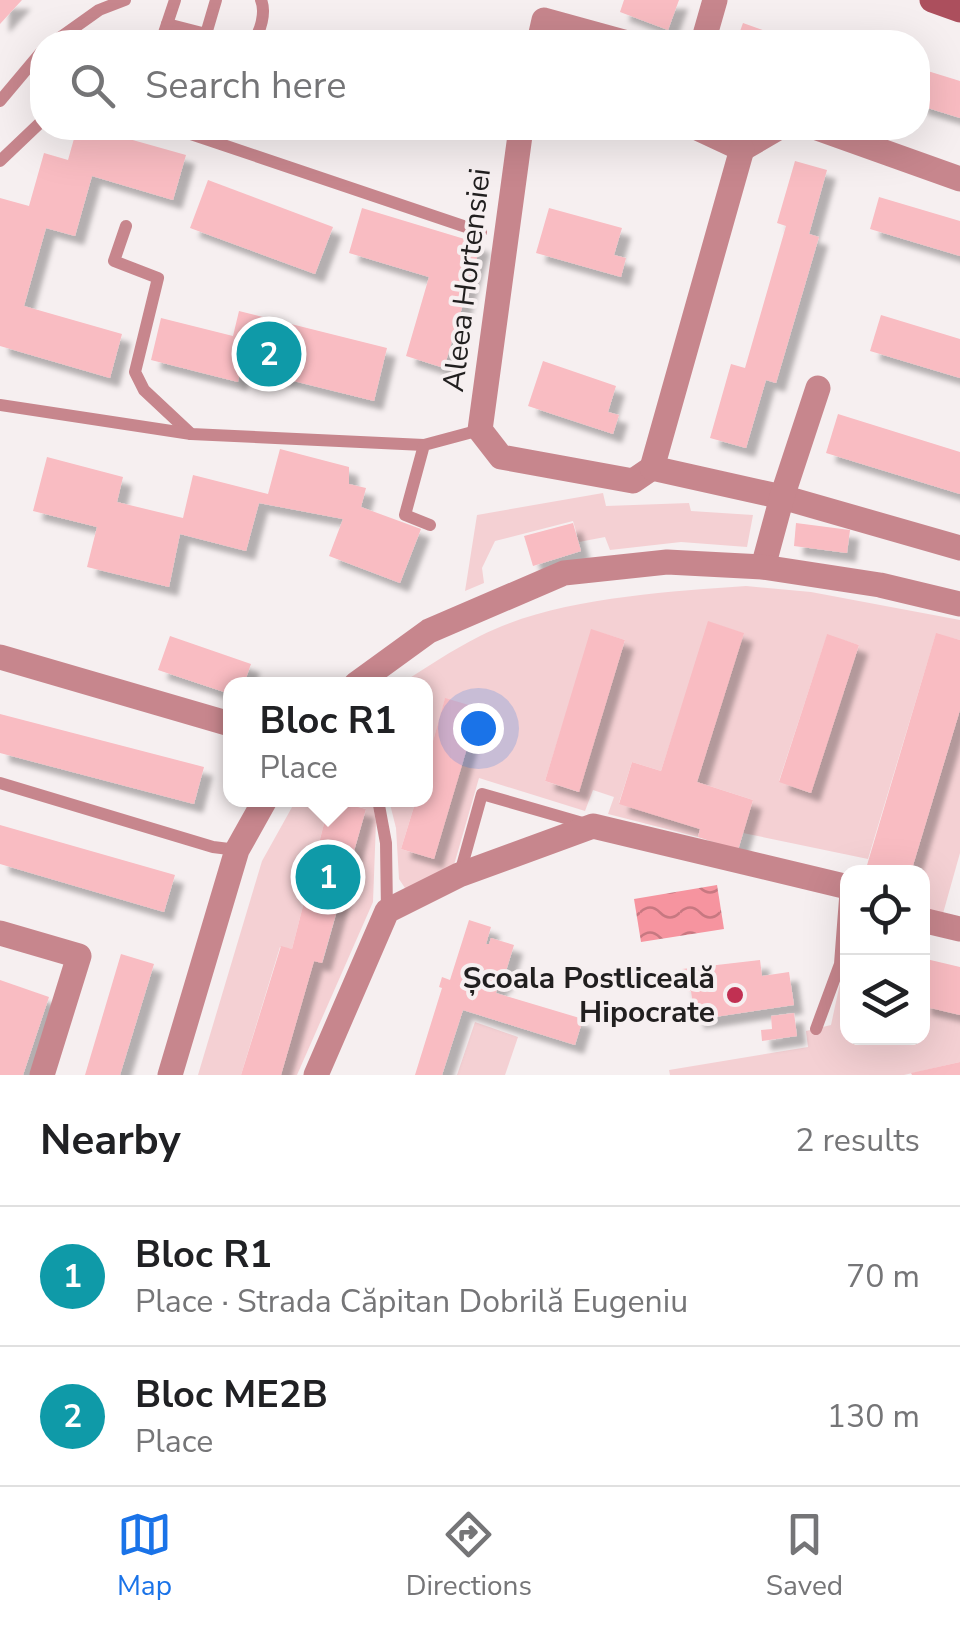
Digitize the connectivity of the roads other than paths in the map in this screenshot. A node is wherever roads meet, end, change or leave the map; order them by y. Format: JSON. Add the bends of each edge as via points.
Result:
{"nodes":[{"id":1,"x":125,"y":0,"type":"edge"},
{"id":2,"x":175,"y":0,"type":"edge"},
{"id":3,"x":216,"y":0,"type":"edge"},
{"id":4,"x":260,"y":0,"type":"edge"},
{"id":5,"x":716,"y":0,"type":"edge"},
{"id":6,"x":932,"y":0,"type":"edge"},
{"id":7,"x":960,"y":10,"type":"edge"},
{"id":8,"x":167,"y":24,"type":"junction"},
{"id":9,"x":71,"y":30,"type":"edge"},
{"id":10,"x":164,"y":30,"type":"edge"},
{"id":11,"x":190,"y":30,"type":"edge"},
{"id":12,"x":207,"y":30,"type":"edge"},
{"id":13,"x":259,"y":30,"type":"edge"},
{"id":14,"x":707,"y":30,"type":"edge"},
{"id":15,"x":30,"y":65,"type":"edge"},
{"id":16,"x":0,"y":101,"type":"edge"},
{"id":17,"x":30,"y":132,"type":"edge"},
{"id":18,"x":209,"y":140,"type":"edge"},
{"id":19,"x":518,"y":140,"type":"edge"},
{"id":20,"x":722,"y":140,"type":"edge"},
{"id":21,"x":758,"y":140,"type":"edge"},
{"id":22,"x":851,"y":140,"type":"edge"},
{"id":23,"x":742,"y":150,"type":"junction"},
{"id":24,"x":0,"y":161,"type":"edge"},
{"id":25,"x":960,"y":178,"type":"edge"},
{"id":26,"x":126,"y":226,"type":"dead end"},
{"id":27,"x":481,"y":232,"type":"dead end"},
{"id":28,"x":818,"y":388,"type":"dead end"},
{"id":29,"x":0,"y":404,"type":"edge"},
{"id":30,"x":480,"y":430,"type":"junction"},
{"id":31,"x":191,"y":434,"type":"junction"},
{"id":32,"x":424,"y":445,"type":"junction"},
{"id":33,"x":652,"y":468,"type":"junction"},
{"id":34,"x":782,"y":496,"type":"junction"},
{"id":35,"x":430,"y":525,"type":"dead end"},
{"id":36,"x":960,"y":548,"type":"edge"},
{"id":37,"x":763,"y":567,"type":"junction"},
{"id":38,"x":960,"y":604,"type":"edge"},
{"id":39,"x":0,"y":657,"type":"edge"},
{"id":40,"x":366,"y":677,"type":"edge"},
{"id":41,"x":223,"y":722,"type":"edge"},
{"id":42,"x":0,"y":783,"type":"edge"},
{"id":43,"x":261,"y":807,"type":"edge"},
{"id":44,"x":379,"y":807,"type":"edge"},
{"id":45,"x":593,"y":826,"type":"junction"},
{"id":46,"x":237,"y":850,"type":"junction"},
{"id":47,"x":459,"y":875,"type":"junction"},
{"id":48,"x":840,"y":885,"type":"edge"},
{"id":49,"x":387,"y":911,"type":"junction"},
{"id":50,"x":930,"y":922,"type":"edge"},
{"id":51,"x":960,"y":929,"type":"edge"},
{"id":52,"x":0,"y":933,"type":"edge"},
{"id":53,"x":841,"y":955,"type":"edge"},
{"id":54,"x":816,"y":1029,"type":"dead end"},
{"id":55,"x":42,"y":1075,"type":"edge"},
{"id":56,"x":170,"y":1075,"type":"edge"},
{"id":57,"x":316,"y":1075,"type":"edge"}],
"edges":[{"from":1,"to":9,"type":"lane"},
{"from":2,"to":8,"type":"lane"},
{"from":3,"to":12,"type":"lane"},
{"from":4,"to":13,"type":"lane"},
{"from":5,"to":14,"type":"street"},
{"from":6,"to":7,"type":"main road"},
{"from":8,"to":10,"type":"lane"},
{"from":8,"to":11,"type":"lane"},
{"from":15,"to":16,"type":"lane"},
{"from":17,"to":24,"type":"lane"},
{"from":18,"to":27,"type":"lane"},
{"from":19,"to":30,"type":"street","name":"Aleea Hortensiei"},
{"from":20,"to":23,"type":"street"},
{"from":21,"to":23,"type":"street"},
{"from":22,"to":25,"type":"street"},
{"from":23,"to":33,"type":"street"},
{"from":26,"to":31,"type":"lane","via":[[114,261],[158,278],[135,372],[144,390]]},
{"from":28,"to":34,"type":"street"},
{"from":29,"to":31,"type":"lane"},
{"from":30,"to":32,"type":"lane"},
{"from":30,"to":33,"type":"street","name":"Aleea Hortensiei","via":[[500,456],[633,481]]},
{"from":31,"to":32,"type":"lane"},
{"from":32,"to":35,"type":"lane","via":[[405,515]]},
{"from":33,"to":34,"type":"street","name":"Aleea Hortensiei"},
{"from":34,"to":36,"type":"street","name":"Aleea Hortensiei"},
{"from":34,"to":37,"type":"street"},
{"from":37,"to":38,"type":"street"},
{"from":37,"to":40,"type":"street","via":[[667,562],[564,573],[430,631]]},
{"from":39,"to":41,"type":"street"},
{"from":42,"to":46,"type":"lane"},
{"from":43,"to":46,"type":"street"},
{"from":44,"to":49,"type":"lane"},
{"from":45,"to":47,"type":"street"},
{"from":45,"to":47,"type":"lane","via":[[482,794]]},
{"from":45,"to":48,"type":"street"},
{"from":46,"to":56,"type":"street"},
{"from":47,"to":49,"type":"street"},
{"from":49,"to":57,"type":"street"},
{"from":50,"to":51,"type":"street"},
{"from":52,"to":55,"type":"street","via":[[79,956]]},
{"from":53,"to":54,"type":"lane"}]}
